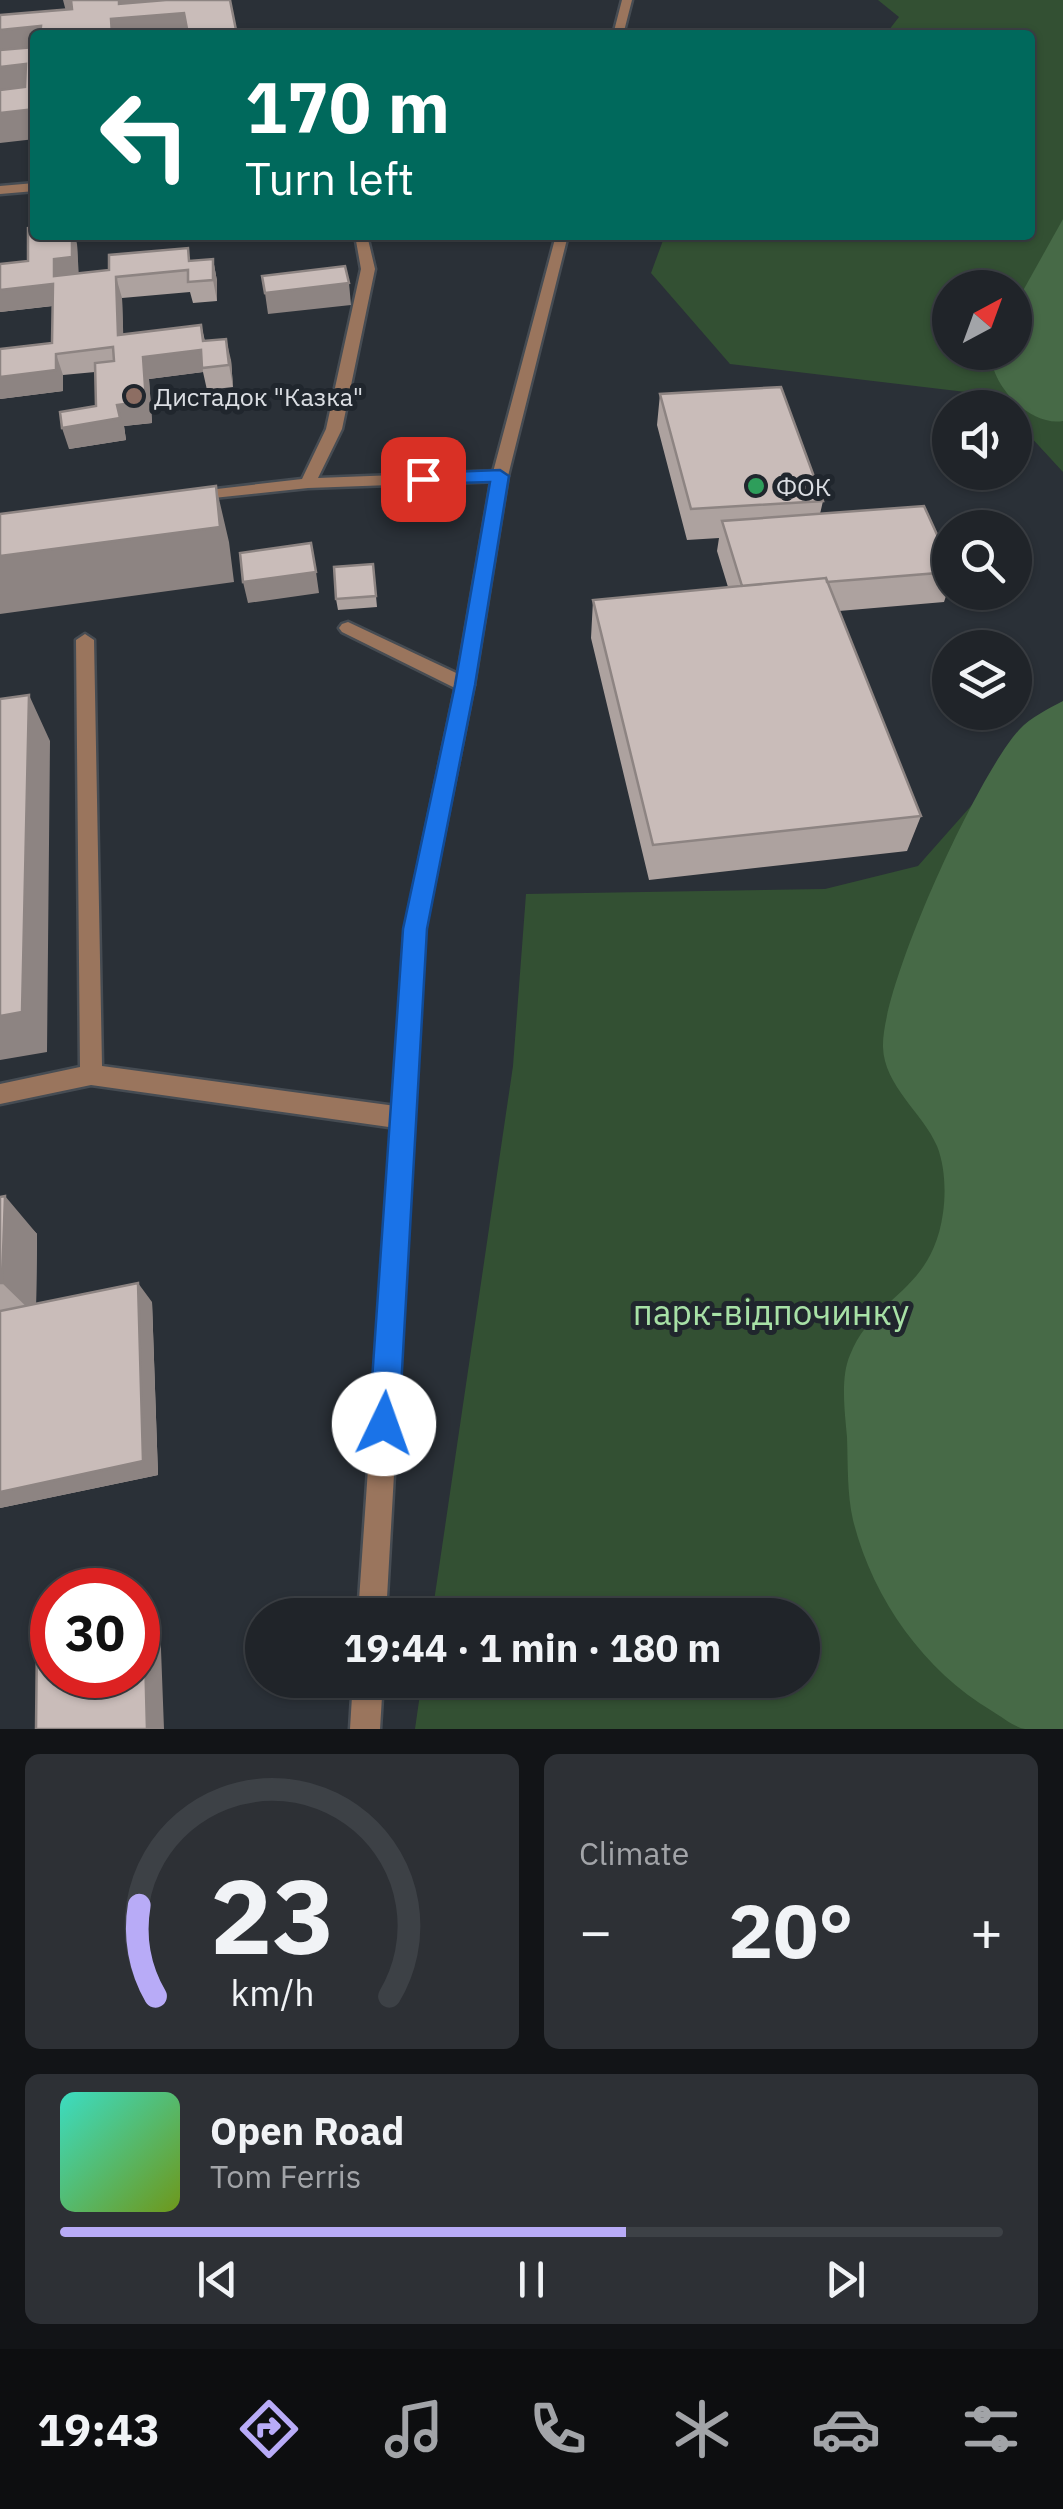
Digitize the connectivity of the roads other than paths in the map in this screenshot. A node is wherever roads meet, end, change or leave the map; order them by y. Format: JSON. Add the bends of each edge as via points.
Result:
{"nodes":[{"id":1,"x":627,"y":0,"type":"edge"},
{"id":2,"x":619,"y":30,"type":"edge"},
{"id":3,"x":30,"y":187,"type":"edge"},
{"id":4,"x":0,"y":190,"type":"edge"},
{"id":5,"x":362,"y":240,"type":"edge"},
{"id":6,"x":561,"y":240,"type":"edge"},
{"id":7,"x":500,"y":476,"type":"junction"},
{"id":8,"x":308,"y":483,"type":"junction"},
{"id":9,"x":173,"y":500,"type":"edge"},
{"id":10,"x":348,"y":628,"type":"dead end"},
{"id":11,"x":85,"y":640,"type":"dead end"},
{"id":12,"x":465,"y":685,"type":"junction"},
{"id":13,"x":91,"y":1075,"type":"junction"},
{"id":14,"x":0,"y":1094,"type":"edge"},
{"id":15,"x":403,"y":1118,"type":"junction"},
{"id":16,"x":373,"y":1598,"type":"edge"},
{"id":17,"x":367,"y":1698,"type":"edge"},
{"id":18,"x":365,"y":1729,"type":"edge"}],
"edges":[{"from":1,"to":2,"type":"street"},
{"from":3,"to":4,"type":"street"},
{"from":5,"to":8,"type":"street","via":[[368,269],[334,429]]},
{"from":6,"to":7,"type":"street"},
{"from":7,"to":8,"type":"street"},
{"from":7,"to":12,"type":"street"},
{"from":8,"to":9,"type":"street"},
{"from":10,"to":12,"type":"street"},
{"from":11,"to":13,"type":"street"},
{"from":12,"to":15,"type":"street","via":[[415,929]]},
{"from":13,"to":14,"type":"street"},
{"from":13,"to":15,"type":"street"},
{"from":15,"to":16,"type":"street"},
{"from":17,"to":18,"type":"street"}]}
